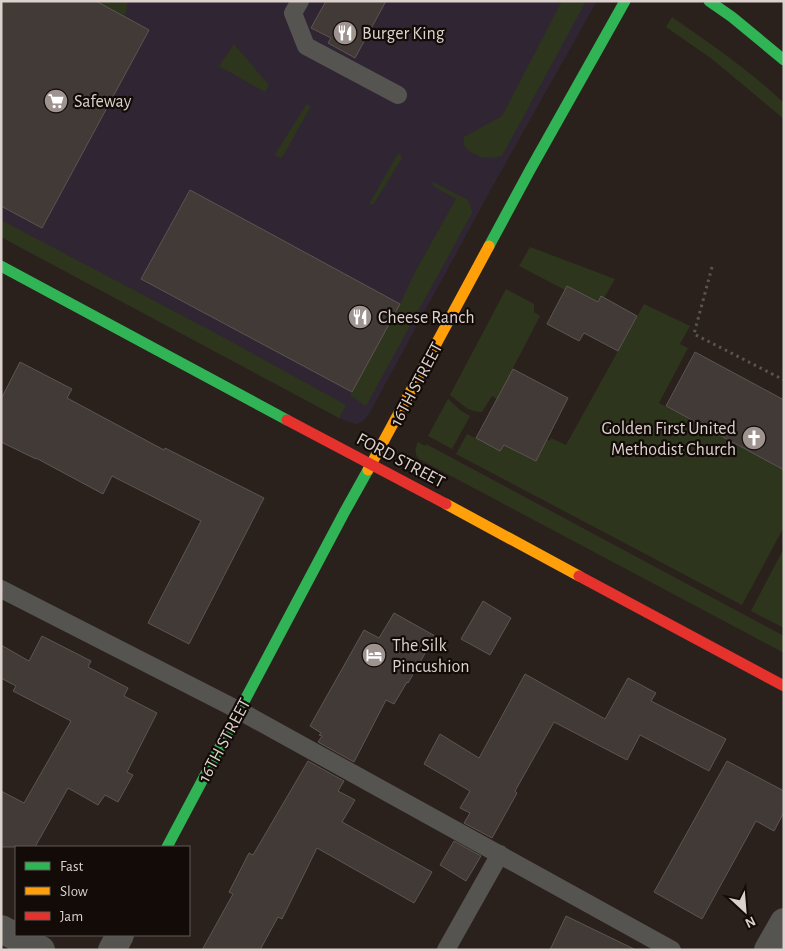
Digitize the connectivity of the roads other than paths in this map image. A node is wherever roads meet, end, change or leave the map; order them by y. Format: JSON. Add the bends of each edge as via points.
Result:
{"nodes":[{"id":1,"x":300,"y":1,"type":"edge"},
{"id":2,"x":625,"y":1,"type":"edge"},
{"id":3,"x":709,"y":1,"type":"edge"},
{"id":4,"x":784,"y":60,"type":"edge"},
{"id":5,"x":398,"y":95,"type":"dead end"},
{"id":6,"x":1,"y":266,"type":"edge"},
{"id":7,"x":372,"y":464,"type":"junction"},
{"id":8,"x":1,"y":589,"type":"edge"},
{"id":9,"x":784,"y":686,"type":"edge"},
{"id":10,"x":240,"y":711,"type":"junction"},
{"id":11,"x":168,"y":846,"type":"edge"},
{"id":12,"x":500,"y":854,"type":"junction"},
{"id":13,"x":784,"y":922,"type":"edge"},
{"id":14,"x":1,"y":929,"type":"edge"},
{"id":15,"x":119,"y":936,"type":"edge"},
{"id":16,"x":41,"y":950,"type":"edge"},
{"id":17,"x":112,"y":950,"type":"edge"},
{"id":18,"x":446,"y":950,"type":"edge"},
{"id":19,"x":672,"y":950,"type":"edge"},
{"id":20,"x":768,"y":950,"type":"edge"}],
"edges":[{"from":1,"to":5,"type":"lane","via":[[293,12],[306,46]]},
{"from":2,"to":7,"type":"main road","name":"16TH STREET"},
{"from":3,"to":4,"type":"main road"},
{"from":6,"to":7,"type":"main road","name":"FORD STREET"},
{"from":7,"to":9,"type":"main road","name":"FORD STREET"},
{"from":7,"to":10,"type":"main road","name":"16TH STREET"},
{"from":8,"to":10,"type":"lane"},
{"from":10,"to":11,"type":"main road","name":"16TH STREET"},
{"from":10,"to":12,"type":"lane"},
{"from":12,"to":18,"type":"lane"},
{"from":12,"to":19,"type":"lane"},
{"from":13,"to":20,"type":"street"},
{"from":14,"to":16,"type":"street"},
{"from":15,"to":17,"type":"street"}]}
